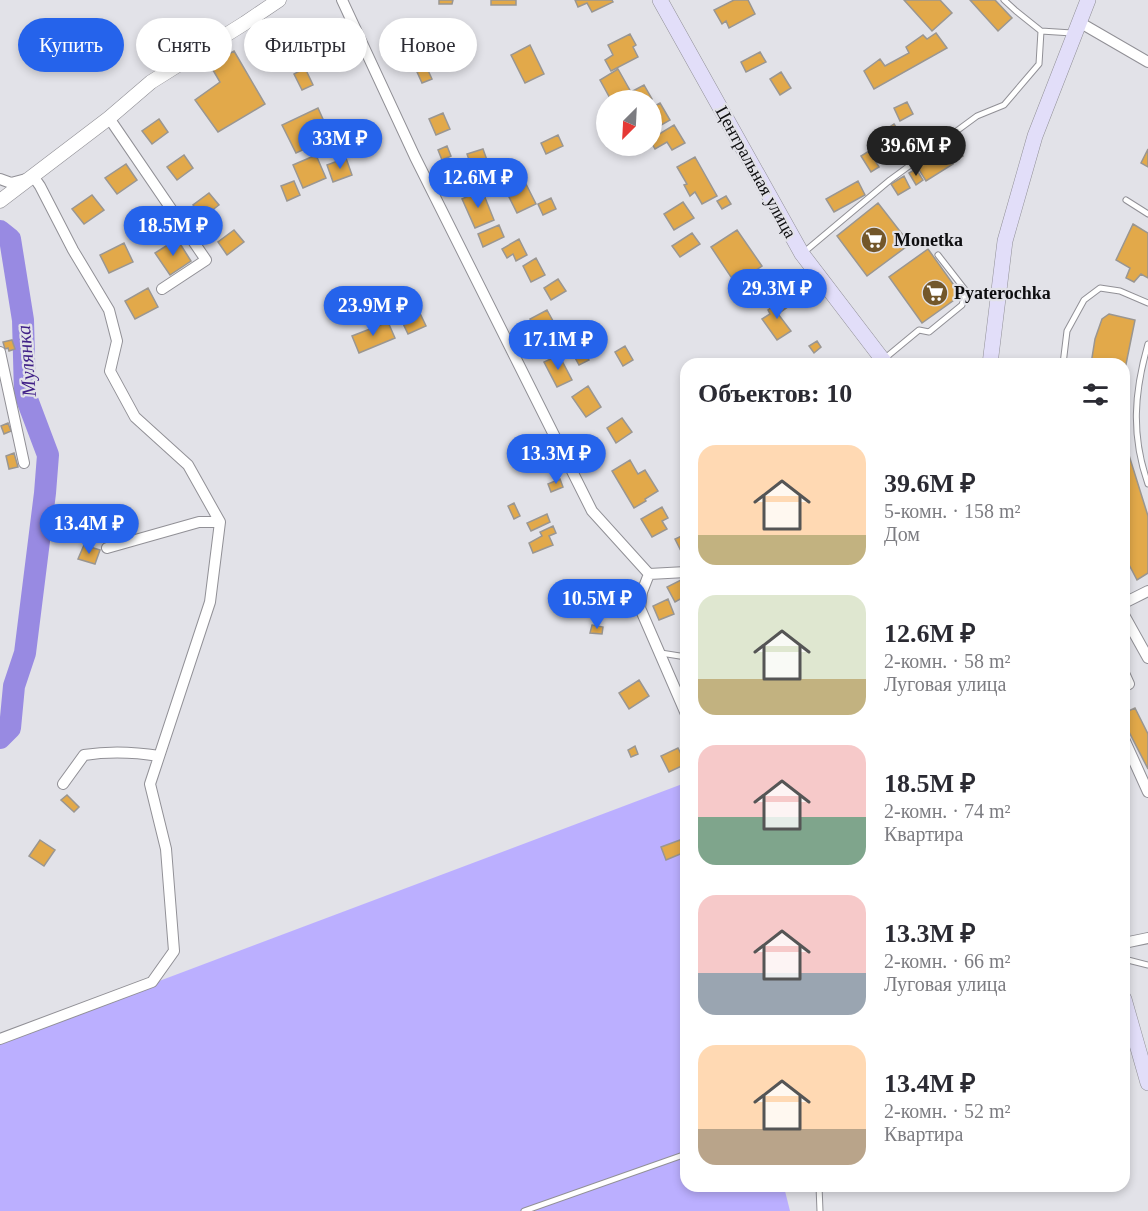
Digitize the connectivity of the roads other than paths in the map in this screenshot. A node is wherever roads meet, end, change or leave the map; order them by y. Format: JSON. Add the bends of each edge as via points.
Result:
{"nodes":[{"id":1,"x":279,"y":0,"type":"edge"},
{"id":2,"x":342,"y":0,"type":"edge"},
{"id":3,"x":660,"y":0,"type":"edge"},
{"id":4,"x":1004,"y":0,"type":"edge"},
{"id":5,"x":1088,"y":0,"type":"edge"},
{"id":6,"x":1077,"y":28,"type":"junction"},
{"id":7,"x":1041,"y":31,"type":"junction"},
{"id":8,"x":1148,"y":62,"type":"edge"},
{"id":9,"x":110,"y":118,"type":"junction"},
{"id":10,"x":31,"y":177,"type":"junction"},
{"id":11,"x":0,"y":179,"type":"edge"},
{"id":12,"x":1126,"y":200,"type":"dead end"},
{"id":13,"x":0,"y":201,"type":"edge"},
{"id":14,"x":1148,"y":214,"type":"edge"},
{"id":15,"x":802,"y":254,"type":"junction"},
{"id":16,"x":938,"y":255,"type":"dead end"},
{"id":17,"x":162,"y":289,"type":"dead end"},
{"id":18,"x":1148,"y":303,"type":"edge"},
{"id":19,"x":1148,"y":344,"type":"edge"},
{"id":20,"x":0,"y":352,"type":"edge"},
{"id":21,"x":881,"y":358,"type":"edge"},
{"id":22,"x":888,"y":358,"type":"edge"},
{"id":23,"x":991,"y":358,"type":"edge"},
{"id":24,"x":1063,"y":358,"type":"edge"},
{"id":25,"x":24,"y":463,"type":"dead end"},
{"id":26,"x":1148,"y":484,"type":"edge"},
{"id":27,"x":220,"y":522,"type":"junction"},
{"id":28,"x":107,"y":548,"type":"dead end"},
{"id":29,"x":680,"y":572,"type":"edge"},
{"id":30,"x":649,"y":574,"type":"junction"},
{"id":31,"x":1148,"y":591,"type":"edge"},
{"id":32,"x":1130,"y":600,"type":"edge"},
{"id":33,"x":1130,"y":626,"type":"edge"},
{"id":34,"x":659,"y":653,"type":"junction"},
{"id":35,"x":680,"y":656,"type":"edge"},
{"id":36,"x":1148,"y":657,"type":"edge"},
{"id":37,"x":680,"y":700,"type":"edge"},
{"id":38,"x":1130,"y":752,"type":"edge"},
{"id":39,"x":159,"y":756,"type":"junction"},
{"id":40,"x":63,"y":784,"type":"dead end"},
{"id":41,"x":1148,"y":792,"type":"edge"},
{"id":42,"x":1148,"y":938,"type":"edge"},
{"id":43,"x":1130,"y":942,"type":"edge"},
{"id":44,"x":1130,"y":960,"type":"edge"},
{"id":45,"x":1148,"y":965,"type":"edge"},
{"id":46,"x":1130,"y":1020,"type":"edge"},
{"id":47,"x":0,"y":1039,"type":"edge"},
{"id":48,"x":1148,"y":1083,"type":"edge"},
{"id":49,"x":680,"y":1156,"type":"edge"},
{"id":50,"x":819,"y":1192,"type":"edge"},
{"id":51,"x":524,"y":1211,"type":"edge"},
{"id":52,"x":820,"y":1211,"type":"edge"}],
"edges":[{"from":1,"to":9,"type":"street","via":[[152,82]]},
{"from":2,"to":30,"type":"street","via":[[415,157],[592,511]]},
{"from":3,"to":15,"type":"main road","name":"Центральная улица"},
{"from":4,"to":7,"type":"lane"},
{"from":5,"to":6,"type":"main road"},
{"from":6,"to":7,"type":"lane"},
{"from":6,"to":8,"type":"street"},
{"from":6,"to":23,"type":"main road","via":[[1035,136],[1005,241]]},
{"from":7,"to":15,"type":"lane","via":[[1039,64],[1004,105],[977,116],[909,166]]},
{"from":9,"to":10,"type":"street"},
{"from":9,"to":17,"type":"street","via":[[206,260]]},
{"from":10,"to":11,"type":"street","via":[[12,183]]},
{"from":10,"to":13,"type":"street"},
{"from":10,"to":27,"type":"street","via":[[40,186],[108,310],[117,341],[110,371],[135,417],[188,465]]},
{"from":12,"to":14,"type":"lane"},
{"from":15,"to":21,"type":"main road","name":"Центральная улица"},
{"from":16,"to":22,"type":"lane","via":[[966,291],[962,305],[929,332],[919,330]]},
{"from":18,"to":24,"type":"lane","via":[[1120,291],[1100,288],[1084,300],[1067,331]]},
{"from":19,"to":26,"type":"lane","via":[[1140,373],[1136,424]]},
{"from":20,"to":25,"type":"street"},
{"from":27,"to":28,"type":"street","via":[[200,522]]},
{"from":27,"to":39,"type":"street","via":[[210,602]]},
{"from":29,"to":30,"type":"street"},
{"from":30,"to":34,"type":"street","via":[[640,608]]},
{"from":31,"to":32,"type":"street"},
{"from":33,"to":36,"type":"street"},
{"from":34,"to":35,"type":"lane"},
{"from":34,"to":37,"type":"street"},
{"from":38,"to":41,"type":"street"},
{"from":39,"to":40,"type":"street","via":[[105,752],[84,755]]},
{"from":39,"to":47,"type":"street","via":[[150,784],[166,849],[174,951],[152,982]]},
{"from":42,"to":43,"type":"street"},
{"from":44,"to":45,"type":"lane"},
{"from":46,"to":48,"type":"main road"},
{"from":49,"to":51,"type":"lane"},
{"from":50,"to":52,"type":"lane"}]}
